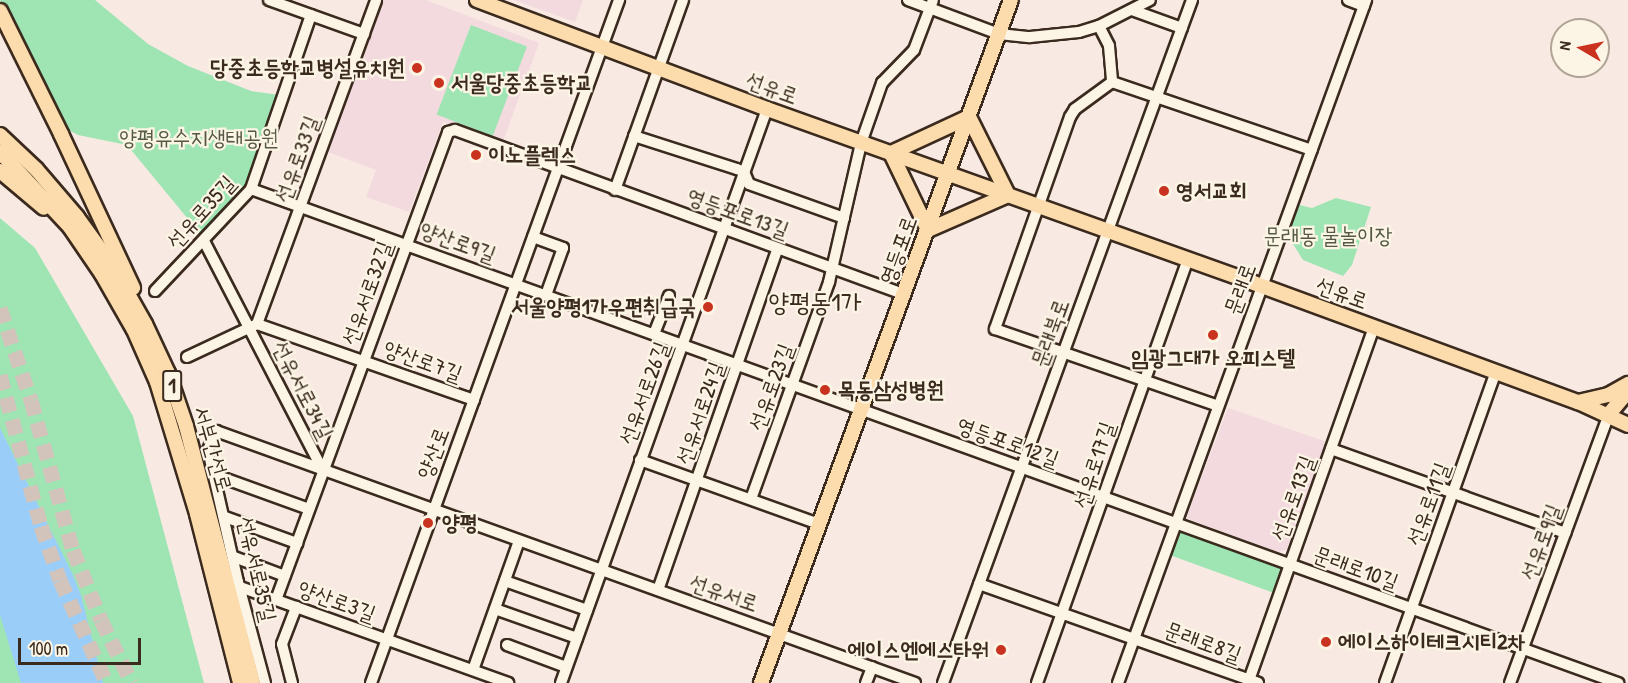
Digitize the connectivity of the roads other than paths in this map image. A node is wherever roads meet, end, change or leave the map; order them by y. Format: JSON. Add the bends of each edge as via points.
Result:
{"nodes":[{"id":1,"x":269,"y":0,"type":"edge"},
{"id":2,"x":376,"y":0,"type":"edge"},
{"id":3,"x":477,"y":0,"type":"edge"},
{"id":4,"x":619,"y":0,"type":"edge"},
{"id":5,"x":683,"y":0,"type":"edge"},
{"id":6,"x":908,"y":0,"type":"edge"},
{"id":7,"x":1011,"y":0,"type":"edge"},
{"id":8,"x":1150,"y":0,"type":"edge"},
{"id":9,"x":1192,"y":0,"type":"edge"},
{"id":10,"x":1348,"y":0,"type":"edge"},
{"id":11,"x":493,"y":3,"type":"edge"},
{"id":12,"x":1365,"y":3,"type":"edge"},
{"id":13,"x":932,"y":4,"type":"edge"},
{"id":14,"x":0,"y":10,"type":"edge"},
{"id":15,"x":1132,"y":10,"type":"junction"},
{"id":16,"x":311,"y":15,"type":"junction"},
{"id":17,"x":1100,"y":26,"type":"junction"},
{"id":18,"x":1182,"y":28,"type":"junction"},
{"id":19,"x":364,"y":34,"type":"junction"},
{"id":20,"x":999,"y":34,"type":"junction"},
{"id":21,"x":602,"y":47,"type":"junction"},
{"id":22,"x":659,"y":68,"type":"junction"},
{"id":23,"x":1112,"y":82,"type":"junction"},
{"id":24,"x":1157,"y":95,"type":"junction"},
{"id":25,"x":767,"y":109,"type":"junction"},
{"id":26,"x":969,"y":117,"type":"junction"},
{"id":27,"x":0,"y":135,"type":"edge"},
{"id":28,"x":634,"y":136,"type":"junction"},
{"id":29,"x":861,"y":142,"type":"junction"},
{"id":30,"x":1312,"y":150,"type":"junction"},
{"id":31,"x":0,"y":152,"type":"edge"},
{"id":32,"x":891,"y":153,"type":"junction"},
{"id":33,"x":558,"y":169,"type":"junction"},
{"id":34,"x":0,"y":171,"type":"edge"},
{"id":35,"x":744,"y":172,"type":"junction"},
{"id":36,"x":949,"y":174,"type":"junction"},
{"id":37,"x":251,"y":189,"type":"junction"},
{"id":38,"x":615,"y":189,"type":"junction"},
{"id":39,"x":1008,"y":195,"type":"junction"},
{"id":40,"x":1039,"y":206,"type":"junction"},
{"id":41,"x":300,"y":207,"type":"junction"},
{"id":42,"x":844,"y":218,"type":"junction"},
{"id":43,"x":724,"y":229,"type":"junction"},
{"id":44,"x":928,"y":230,"type":"junction"},
{"id":45,"x":1107,"y":230,"type":"junction"},
{"id":46,"x":533,"y":237,"type":"junction"},
{"id":47,"x":204,"y":241,"type":"junction"},
{"id":48,"x":405,"y":244,"type":"junction"},
{"id":49,"x":778,"y":248,"type":"junction"},
{"id":50,"x":1188,"y":259,"type":"junction"},
{"id":51,"x":93,"y":261,"type":"junction"},
{"id":52,"x":832,"y":268,"type":"junction"},
{"id":53,"x":516,"y":284,"type":"junction"},
{"id":54,"x":1262,"y":286,"type":"junction"},
{"id":55,"x":155,"y":291,"type":"dead end"},
{"id":56,"x":546,"y":294,"type":"junction"},
{"id":57,"x":904,"y":294,"type":"junction"},
{"id":58,"x":669,"y":296,"type":"dead end"},
{"id":59,"x":146,"y":324,"type":"junction"},
{"id":60,"x":253,"y":326,"type":"junction"},
{"id":61,"x":1374,"y":327,"type":"junction"},
{"id":62,"x":654,"y":334,"type":"junction"},
{"id":63,"x":682,"y":344,"type":"junction"},
{"id":64,"x":1063,"y":353,"type":"junction"},
{"id":65,"x":187,"y":357,"type":"dead end"},
{"id":66,"x":363,"y":360,"type":"junction"},
{"id":67,"x":737,"y":364,"type":"junction"},
{"id":68,"x":1496,"y":372,"type":"junction"},
{"id":69,"x":1146,"y":381,"type":"junction"},
{"id":70,"x":793,"y":384,"type":"junction"},
{"id":71,"x":1628,"y":384,"type":"edge"},
{"id":72,"x":1628,"y":391,"type":"edge"},
{"id":73,"x":474,"y":400,"type":"junction"},
{"id":74,"x":1578,"y":402,"type":"junction"},
{"id":75,"x":1218,"y":406,"type":"junction"},
{"id":76,"x":861,"y":409,"type":"junction"},
{"id":77,"x":1609,"y":414,"type":"junction"},
{"id":78,"x":1628,"y":424,"type":"edge"},
{"id":79,"x":216,"y":431,"type":"joint"},
{"id":80,"x":1331,"y":449,"type":"junction"},
{"id":81,"x":640,"y":460,"type":"junction"},
{"id":82,"x":1022,"y":468,"type":"junction"},
{"id":83,"x":323,"y":471,"type":"junction"},
{"id":84,"x":215,"y":475,"type":"junction"},
{"id":85,"x":698,"y":481,"type":"junction"},
{"id":86,"x":1453,"y":492,"type":"junction"},
{"id":87,"x":1104,"y":498,"type":"junction"},
{"id":88,"x":751,"y":500,"type":"junction"},
{"id":89,"x":309,"y":509,"type":"junction"},
{"id":90,"x":432,"y":510,"type":"junction"},
{"id":91,"x":225,"y":517,"type":"junction"},
{"id":92,"x":819,"y":524,"type":"junction"},
{"id":93,"x":1176,"y":524,"type":"junction"},
{"id":94,"x":1565,"y":533,"type":"junction"},
{"id":95,"x":519,"y":541,"type":"junction"},
{"id":96,"x":297,"y":543,"type":"junction"},
{"id":97,"x":234,"y":557,"type":"junction"},
{"id":98,"x":1290,"y":565,"type":"junction"},
{"id":99,"x":601,"y":570,"type":"junction"},
{"id":100,"x":285,"y":576,"type":"junction"},
{"id":101,"x":505,"y":580,"type":"junction"},
{"id":102,"x":979,"y":584,"type":"junction"},
{"id":103,"x":240,"y":587,"type":"junction"},
{"id":104,"x":658,"y":590,"type":"junction"},
{"id":105,"x":276,"y":600,"type":"junction"},
{"id":106,"x":296,"y":607,"type":"junction"},
{"id":107,"x":495,"y":609,"type":"junction"},
{"id":108,"x":1411,"y":609,"type":"junction"},
{"id":109,"x":587,"y":610,"type":"junction"},
{"id":110,"x":1063,"y":612,"type":"junction"},
{"id":111,"x":780,"y":633,"type":"junction"},
{"id":112,"x":1134,"y":637,"type":"junction"},
{"id":113,"x":577,"y":638,"type":"junction"},
{"id":114,"x":386,"y":640,"type":"junction"},
{"id":115,"x":507,"y":645,"type":"dead end"},
{"id":116,"x":1522,"y":650,"type":"junction"},
{"id":117,"x":566,"y":667,"type":"junction"},
{"id":118,"x":872,"y":667,"type":"junction"},
{"id":119,"x":473,"y":670,"type":"junction"},
{"id":120,"x":484,"y":679,"type":"edge"},
{"id":121,"x":1252,"y":682,"type":"edge"},
{"id":122,"x":240,"y":683,"type":"edge"},
{"id":123,"x":253,"y":683,"type":"edge"},
{"id":124,"x":265,"y":683,"type":"edge"},
{"id":125,"x":292,"y":683,"type":"edge"},
{"id":126,"x":371,"y":683,"type":"edge"},
{"id":127,"x":508,"y":683,"type":"edge"},
{"id":128,"x":561,"y":683,"type":"edge"},
{"id":129,"x":761,"y":683,"type":"edge"},
{"id":130,"x":866,"y":683,"type":"edge"},
{"id":131,"x":915,"y":683,"type":"edge"},
{"id":132,"x":943,"y":683,"type":"edge"},
{"id":133,"x":1037,"y":683,"type":"edge"},
{"id":134,"x":1118,"y":683,"type":"edge"},
{"id":135,"x":1385,"y":683,"type":"edge"},
{"id":136,"x":1510,"y":683,"type":"edge"},
{"id":137,"x":1618,"y":683,"type":"edge"}],
"edges":[{"from":1,"to":16,"type":"street"},
{"from":2,"to":19,"type":"street","name":"선유로33길"},
{"from":3,"to":11,"type":"main road","name":"선유로"},
{"from":4,"to":21,"type":"street","name":"양산로"},
{"from":5,"to":22,"type":"street"},
{"from":6,"to":13,"type":"street"},
{"from":7,"to":20,"type":"main road","name":"영등포로"},
{"from":8,"to":15,"type":"street"},
{"from":9,"to":18,"type":"street","name":"문래북로"},
{"from":10,"to":12,"type":"street"},
{"from":11,"to":21,"type":"main road","name":"선유로"},
{"from":12,"to":30,"type":"street","name":"문래로"},
{"from":13,"to":20,"type":"street"},
{"from":13,"to":29,"type":"street","name":"선유로23길","via":[[914,50],[882,83]]},
{"from":14,"to":59,"type":"main road","via":[[130,279]]},
{"from":15,"to":17,"type":"street"},
{"from":15,"to":18,"type":"street"},
{"from":16,"to":19,"type":"street"},
{"from":16,"to":37,"type":"street","name":"선유로35길"},
{"from":17,"to":20,"type":"street","via":[[1030,37]]},
{"from":17,"to":23,"type":"street","via":[[1109,46]]},
{"from":18,"to":24,"type":"street","name":"문래북로"},
{"from":19,"to":41,"type":"street","name":"선유로33길"},
{"from":20,"to":26,"type":"main road","name":"영등포로"},
{"from":21,"to":22,"type":"main road","name":"선유로"},
{"from":21,"to":33,"type":"street","name":"양산로"},
{"from":22,"to":25,"type":"main road","name":"선유로"},
{"from":22,"to":28,"type":"street"},
{"from":23,"to":24,"type":"street"},
{"from":23,"to":40,"type":"street","via":[[1070,117]]},
{"from":24,"to":30,"type":"street"},
{"from":24,"to":45,"type":"street","name":"문래북로"},
{"from":25,"to":29,"type":"main road","name":"선유로"},
{"from":25,"to":35,"type":"street","name":"선유서로26길"},
{"from":26,"to":32,"type":"main road"},
{"from":26,"to":36,"type":"main road","name":"영등포로"},
{"from":26,"to":39,"type":"main road"},
{"from":27,"to":59,"type":"main road","name":"서부간선로","number":"1","via":[[77,217],[111,264]]},
{"from":28,"to":35,"type":"street"},
{"from":28,"to":38,"type":"street"},
{"from":29,"to":32,"type":"main road","name":"선유로"},
{"from":29,"to":42,"type":"street","name":"선유로23길"},
{"from":30,"to":54,"type":"street","name":"문래로"},
{"from":31,"to":51,"type":"main road","name":"서부간선로","number":"1","via":[[70,227]]},
{"from":32,"to":36,"type":"main road","name":"선유로"},
{"from":32,"to":44,"type":"main road"},
{"from":33,"to":38,"type":"street","name":"영등포로13길"},
{"from":33,"to":46,"type":"street","name":"양산로"},
{"from":33,"to":48,"type":"street","name":"선유서로32길","via":[[450,130]]},
{"from":34,"to":51,"type":"main road","via":[[45,209]]},
{"from":35,"to":42,"type":"street","via":[[749,184]]},
{"from":35,"to":43,"type":"street","name":"선유서로26길"},
{"from":36,"to":39,"type":"main road","name":"선유로"},
{"from":36,"to":44,"type":"main road","name":"영등포로"},
{"from":37,"to":41,"type":"street","name":"양산로9길"},
{"from":37,"to":47,"type":"street","name":"선유로35길"},
{"from":38,"to":43,"type":"street","name":"영등포로13길"},
{"from":39,"to":40,"type":"main road","name":"선유로"},
{"from":39,"to":44,"type":"main road"},
{"from":40,"to":45,"type":"main road","name":"선유로"},
{"from":40,"to":64,"type":"street","via":[[995,329]]},
{"from":41,"to":48,"type":"street","name":"양산로9길"},
{"from":41,"to":60,"type":"street","name":"선유로33길"},
{"from":42,"to":52,"type":"street","name":"선유로23길"},
{"from":43,"to":49,"type":"street","name":"영등포로13길"},
{"from":43,"to":63,"type":"street","name":"선유서로26길"},
{"from":44,"to":57,"type":"main road","name":"영등포로"},
{"from":45,"to":50,"type":"main road","name":"선유로"},
{"from":45,"to":64,"type":"street","name":"문래북로"},
{"from":46,"to":53,"type":"street","name":"양산로"},
{"from":46,"to":56,"type":"street","via":[[563,248]]},
{"from":47,"to":55,"type":"street","name":"선유로35길"},
{"from":47,"to":60,"type":"street","name":"선유서로34길"},
{"from":48,"to":53,"type":"street","name":"양산로9길"},
{"from":48,"to":66,"type":"street","name":"선유서로32길"},
{"from":49,"to":52,"type":"street","name":"영등포로13길"},
{"from":49,"to":67,"type":"street","name":"선유서로24길"},
{"from":50,"to":54,"type":"main road","name":"선유로"},
{"from":50,"to":69,"type":"street","name":"선유로17길"},
{"from":51,"to":122,"type":"main road","name":"서부간선로","number":"1","via":[[134,330],[158,382]]},
{"from":52,"to":57,"type":"street","name":"영등포로13길"},
{"from":52,"to":70,"type":"street","name":"선유로23길"},
{"from":53,"to":56,"type":"street","name":"양산로9길"},
{"from":53,"to":73,"type":"street","name":"양산로"},
{"from":54,"to":61,"type":"main road","name":"선유로"},
{"from":54,"to":75,"type":"street","name":"문래로"},
{"from":56,"to":62,"type":"street","name":"양산로9길"},
{"from":57,"to":76,"type":"main road","name":"영등포로"},
{"from":58,"to":62,"type":"street"},
{"from":59,"to":123,"type":"main road","name":"서부간선로","number":"1","via":[[186,426]]},
{"from":60,"to":65,"type":"street","name":"선유서로34길"},
{"from":60,"to":66,"type":"street","name":"양산로7길"},
{"from":60,"to":83,"type":"street","name":"선유서로34길"},
{"from":61,"to":68,"type":"main road","name":"선유로"},
{"from":61,"to":80,"type":"street","name":"선유로13길"},
{"from":62,"to":63,"type":"street","name":"양산로9길"},
{"from":63,"to":67,"type":"street","name":"영등포로12길"},
{"from":63,"to":81,"type":"street","name":"선유서로26길"},
{"from":64,"to":69,"type":"street"},
{"from":64,"to":82,"type":"street","name":"문래북로"},
{"from":66,"to":73,"type":"street","name":"양산로7길"},
{"from":66,"to":83,"type":"street","name":"선유서로32길"},
{"from":67,"to":70,"type":"street","name":"영등포로12길"},
{"from":67,"to":85,"type":"street","name":"선유서로24길"},
{"from":68,"to":74,"type":"main road","name":"선유로"},
{"from":68,"to":86,"type":"street","name":"선유로11길"},
{"from":69,"to":75,"type":"street"},
{"from":69,"to":87,"type":"street","name":"선유로17길"},
{"from":70,"to":76,"type":"street","name":"영등포로12길"},
{"from":70,"to":88,"type":"street","name":"선유로23길"},
{"from":71,"to":74,"type":"main road","via":[[1608,395]]},
{"from":72,"to":77,"type":"main road"},
{"from":73,"to":90,"type":"street","name":"양산로"},
{"from":74,"to":77,"type":"main road","name":"선유로"},
{"from":75,"to":93,"type":"street","name":"문래로"},
{"from":76,"to":82,"type":"street","name":"영등포로12길"},
{"from":76,"to":92,"type":"main road","name":"영등포로"},
{"from":77,"to":78,"type":"main road","name":"선유로"},
{"from":77,"to":94,"type":"street","name":"선유로9길"},
{"from":79,"to":83,"type":"street","name":"선유서로"},
{"from":79,"to":84,"type":"street","name":"선유서로35길","via":[[208,450]]},
{"from":80,"to":86,"type":"street"},
{"from":80,"to":98,"type":"street","name":"선유로13길"},
{"from":81,"to":85,"type":"street"},
{"from":81,"to":99,"type":"street","name":"선유서로26길"},
{"from":82,"to":87,"type":"street","name":"영등포로12길"},
{"from":82,"to":102,"type":"street","name":"문래북로"},
{"from":83,"to":89,"type":"street","name":"선유서로32길"},
{"from":83,"to":90,"type":"street","name":"선유서로"},
{"from":84,"to":89,"type":"street"},
{"from":84,"to":91,"type":"street","name":"선유서로35길"},
{"from":85,"to":88,"type":"street"},
{"from":85,"to":104,"type":"street","name":"선유서로24길"},
{"from":86,"to":94,"type":"street"},
{"from":86,"to":108,"type":"street","name":"선유로11길"},
{"from":87,"to":93,"type":"street","name":"영등포로12길"},
{"from":87,"to":110,"type":"street","name":"선유로17길"},
{"from":88,"to":92,"type":"street"},
{"from":89,"to":96,"type":"street","name":"선유서로32길"},
{"from":90,"to":95,"type":"street","name":"선유서로"},
{"from":90,"to":114,"type":"street","name":"양산로"},
{"from":91,"to":96,"type":"street"},
{"from":91,"to":97,"type":"street","name":"선유서로35길"},
{"from":92,"to":111,"type":"main road","name":"영등포로"},
{"from":93,"to":98,"type":"street","name":"문래로10길"},
{"from":93,"to":112,"type":"street","name":"문래로"},
{"from":94,"to":116,"type":"street","name":"선유로9길"},
{"from":95,"to":99,"type":"street","name":"선유서로"},
{"from":95,"to":101,"type":"street"},
{"from":96,"to":100,"type":"street","name":"선유서로32길"},
{"from":97,"to":100,"type":"street"},
{"from":97,"to":103,"type":"street","name":"선유서로35길"},
{"from":98,"to":108,"type":"street","name":"문래로10길"},
{"from":98,"to":121,"type":"street","name":"선유로13길"},
{"from":99,"to":104,"type":"street","name":"선유서로"},
{"from":99,"to":109,"type":"street","name":"선유서로26길"},
{"from":100,"to":105,"type":"street","name":"선유서로32길"},
{"from":101,"to":107,"type":"street"},
{"from":101,"to":109,"type":"street"},
{"from":102,"to":110,"type":"street"},
{"from":102,"to":132,"type":"street","name":"문래북로"},
{"from":103,"to":105,"type":"street","name":"양산로3길"},
{"from":103,"to":124,"type":"street","name":"선유서로35길"},
{"from":104,"to":111,"type":"street","name":"선유서로"},
{"from":105,"to":106,"type":"street","name":"양산로3길"},
{"from":106,"to":114,"type":"street","name":"양산로3길"},
{"from":106,"to":125,"type":"street","via":[[282,644]]},
{"from":107,"to":113,"type":"street"},
{"from":107,"to":119,"type":"street"},
{"from":108,"to":116,"type":"street","name":"문래로10길"},
{"from":108,"to":135,"type":"street","name":"선유로11길"},
{"from":109,"to":113,"type":"street","name":"선유서로26길"},
{"from":110,"to":112,"type":"street"},
{"from":110,"to":133,"type":"street","name":"선유로17길"},
{"from":111,"to":118,"type":"street","name":"선유서로"},
{"from":111,"to":129,"type":"main road","name":"영등포로"},
{"from":112,"to":121,"type":"street","name":"문래로8길"},
{"from":112,"to":134,"type":"street","name":"문래로"},
{"from":113,"to":117,"type":"street","name":"선유서로26길"},
{"from":114,"to":119,"type":"street","name":"양산로3길"},
{"from":114,"to":126,"type":"street","name":"양산로"},
{"from":115,"to":117,"type":"street"},
{"from":116,"to":136,"type":"street","name":"선유로9길"},
{"from":116,"to":137,"type":"street","name":"문래로10길"},
{"from":117,"to":128,"type":"street","name":"선유서로26길"},
{"from":118,"to":130,"type":"street"},
{"from":118,"to":131,"type":"street","name":"선유서로"},
{"from":119,"to":120,"type":"street","name":"양산로3길"},
{"from":120,"to":127,"type":"street","name":"양산로3길"}]}
